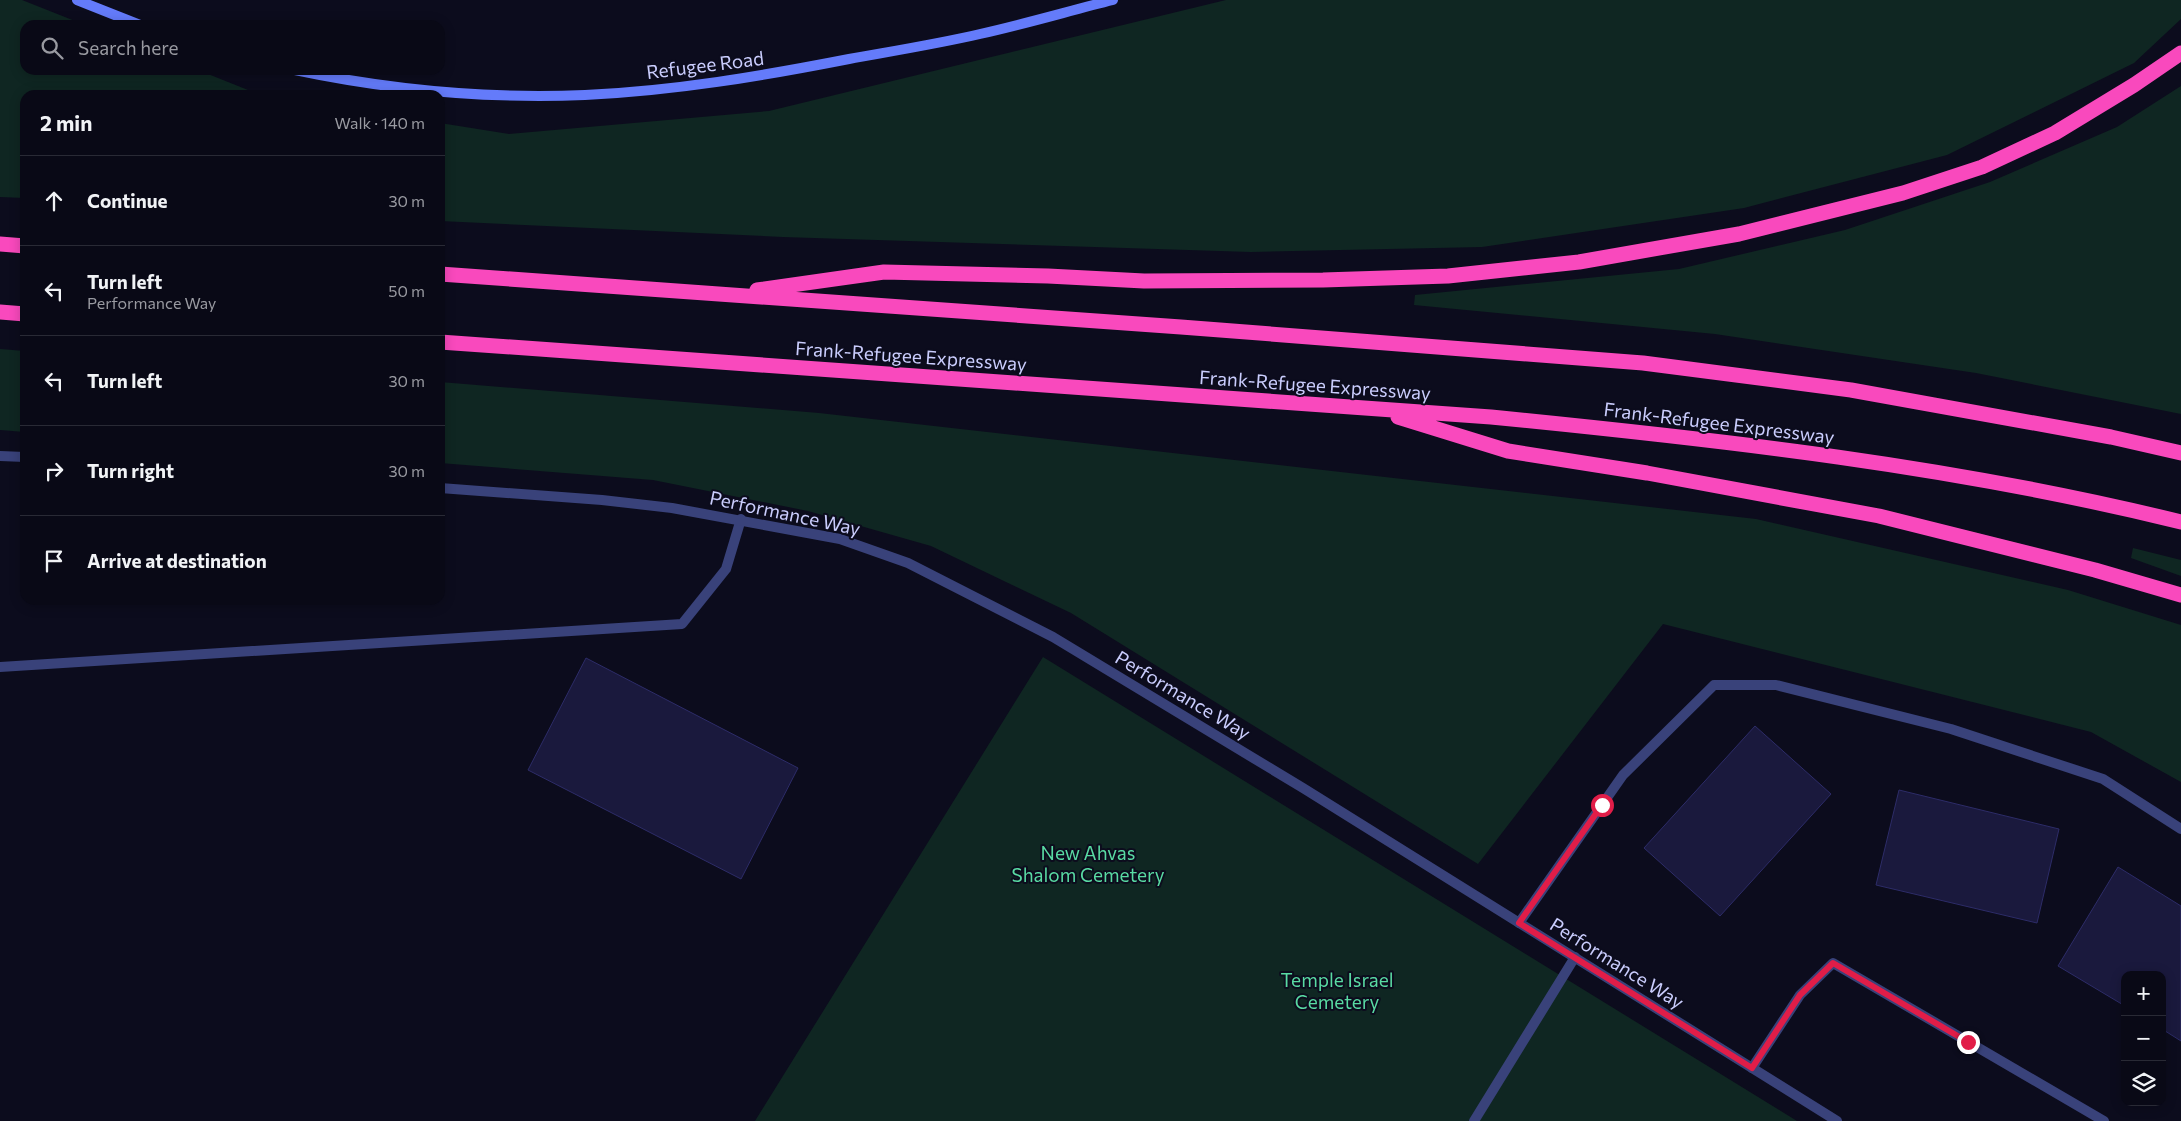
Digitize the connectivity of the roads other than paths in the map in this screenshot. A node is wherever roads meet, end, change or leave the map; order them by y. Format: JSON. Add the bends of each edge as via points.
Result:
{"nodes":[{"id":1,"x":77,"y":0,"type":"edge"},
{"id":2,"x":1113,"y":0,"type":"edge"},
{"id":3,"x":127,"y":20,"type":"edge"},
{"id":4,"x":2181,"y":53,"type":"edge"},
{"id":5,"x":320,"y":75,"type":"edge"},
{"id":6,"x":417,"y":90,"type":"edge"},
{"id":7,"x":445,"y":92,"type":"edge"},
{"id":8,"x":0,"y":244,"type":"edge"},
{"id":9,"x":20,"y":246,"type":"edge"},
{"id":10,"x":445,"y":274,"type":"edge"},
{"id":11,"x":726,"y":294,"type":"junction"},
{"id":12,"x":0,"y":312,"type":"edge"},
{"id":13,"x":20,"y":314,"type":"edge"},
{"id":14,"x":445,"y":342,"type":"edge"},
{"id":15,"x":1372,"y":409,"type":"junction"},
{"id":16,"x":2181,"y":453,"type":"edge"},
{"id":17,"x":0,"y":456,"type":"edge"},
{"id":18,"x":20,"y":457,"type":"edge"},
{"id":19,"x":445,"y":488,"type":"edge"},
{"id":20,"x":741,"y":519,"type":"junction"},
{"id":21,"x":2181,"y":522,"type":"edge"},
{"id":22,"x":2181,"y":595,"type":"edge"},
{"id":23,"x":0,"y":667,"type":"edge"},
{"id":24,"x":2181,"y":829,"type":"edge"},
{"id":25,"x":1519,"y":923,"type":"junction"},
{"id":26,"x":1575,"y":957,"type":"junction"},
{"id":27,"x":1752,"y":1068,"type":"junction"},
{"id":28,"x":1474,"y":1121,"type":"edge"},
{"id":29,"x":1837,"y":1121,"type":"edge"},
{"id":30,"x":2104,"y":1121,"type":"edge"}],
"edges":[{"from":1,"to":3,"type":"main road"},
{"from":2,"to":7,"type":"main road","name":"Refugee Road","via":[[970,36],[769,75],[585,95]]},
{"from":4,"to":11,"type":"highway","via":[[2056,133],[1982,167],[1903,193],[1739,234],[1578,262],[1448,276],[1323,280],[1144,281],[884,272]]},
{"from":5,"to":6,"type":"main road","name":"Refugee Road"},
{"from":8,"to":9,"type":"highway"},
{"from":10,"to":11,"type":"highway"},
{"from":11,"to":16,"type":"highway","via":[[1643,363],[1851,390],[2111,436]]},
{"from":12,"to":13,"type":"highway"},
{"from":14,"to":15,"type":"highway","name":"Frank-Refugee Expressway"},
{"from":15,"to":21,"type":"highway","name":"Frank-Refugee Expressway","via":[[1500,418],[1748,444],[1937,472]]},
{"from":15,"to":22,"type":"highway","via":[[1508,451],[1879,516]]},
{"from":17,"to":18,"type":"street"},
{"from":19,"to":20,"type":"street","name":"Performance Way","via":[[602,500]]},
{"from":20,"to":23,"type":"street","via":[[726,569],[682,624]]},
{"from":20,"to":25,"type":"street","name":"Performance Way","via":[[840,539],[908,563],[983,600],[1053,637]]},
{"from":24,"to":25,"type":"street","via":[[2103,779],[1951,729],[1776,685],[1714,685],[1623,775]]},
{"from":25,"to":26,"type":"street","name":"Performance Way"},
{"from":26,"to":27,"type":"street","name":"Performance Way"},
{"from":26,"to":28,"type":"street"},
{"from":27,"to":29,"type":"street","name":"Performance Way"},
{"from":27,"to":30,"type":"street","via":[[1800,995],[1833,963]]}]}
